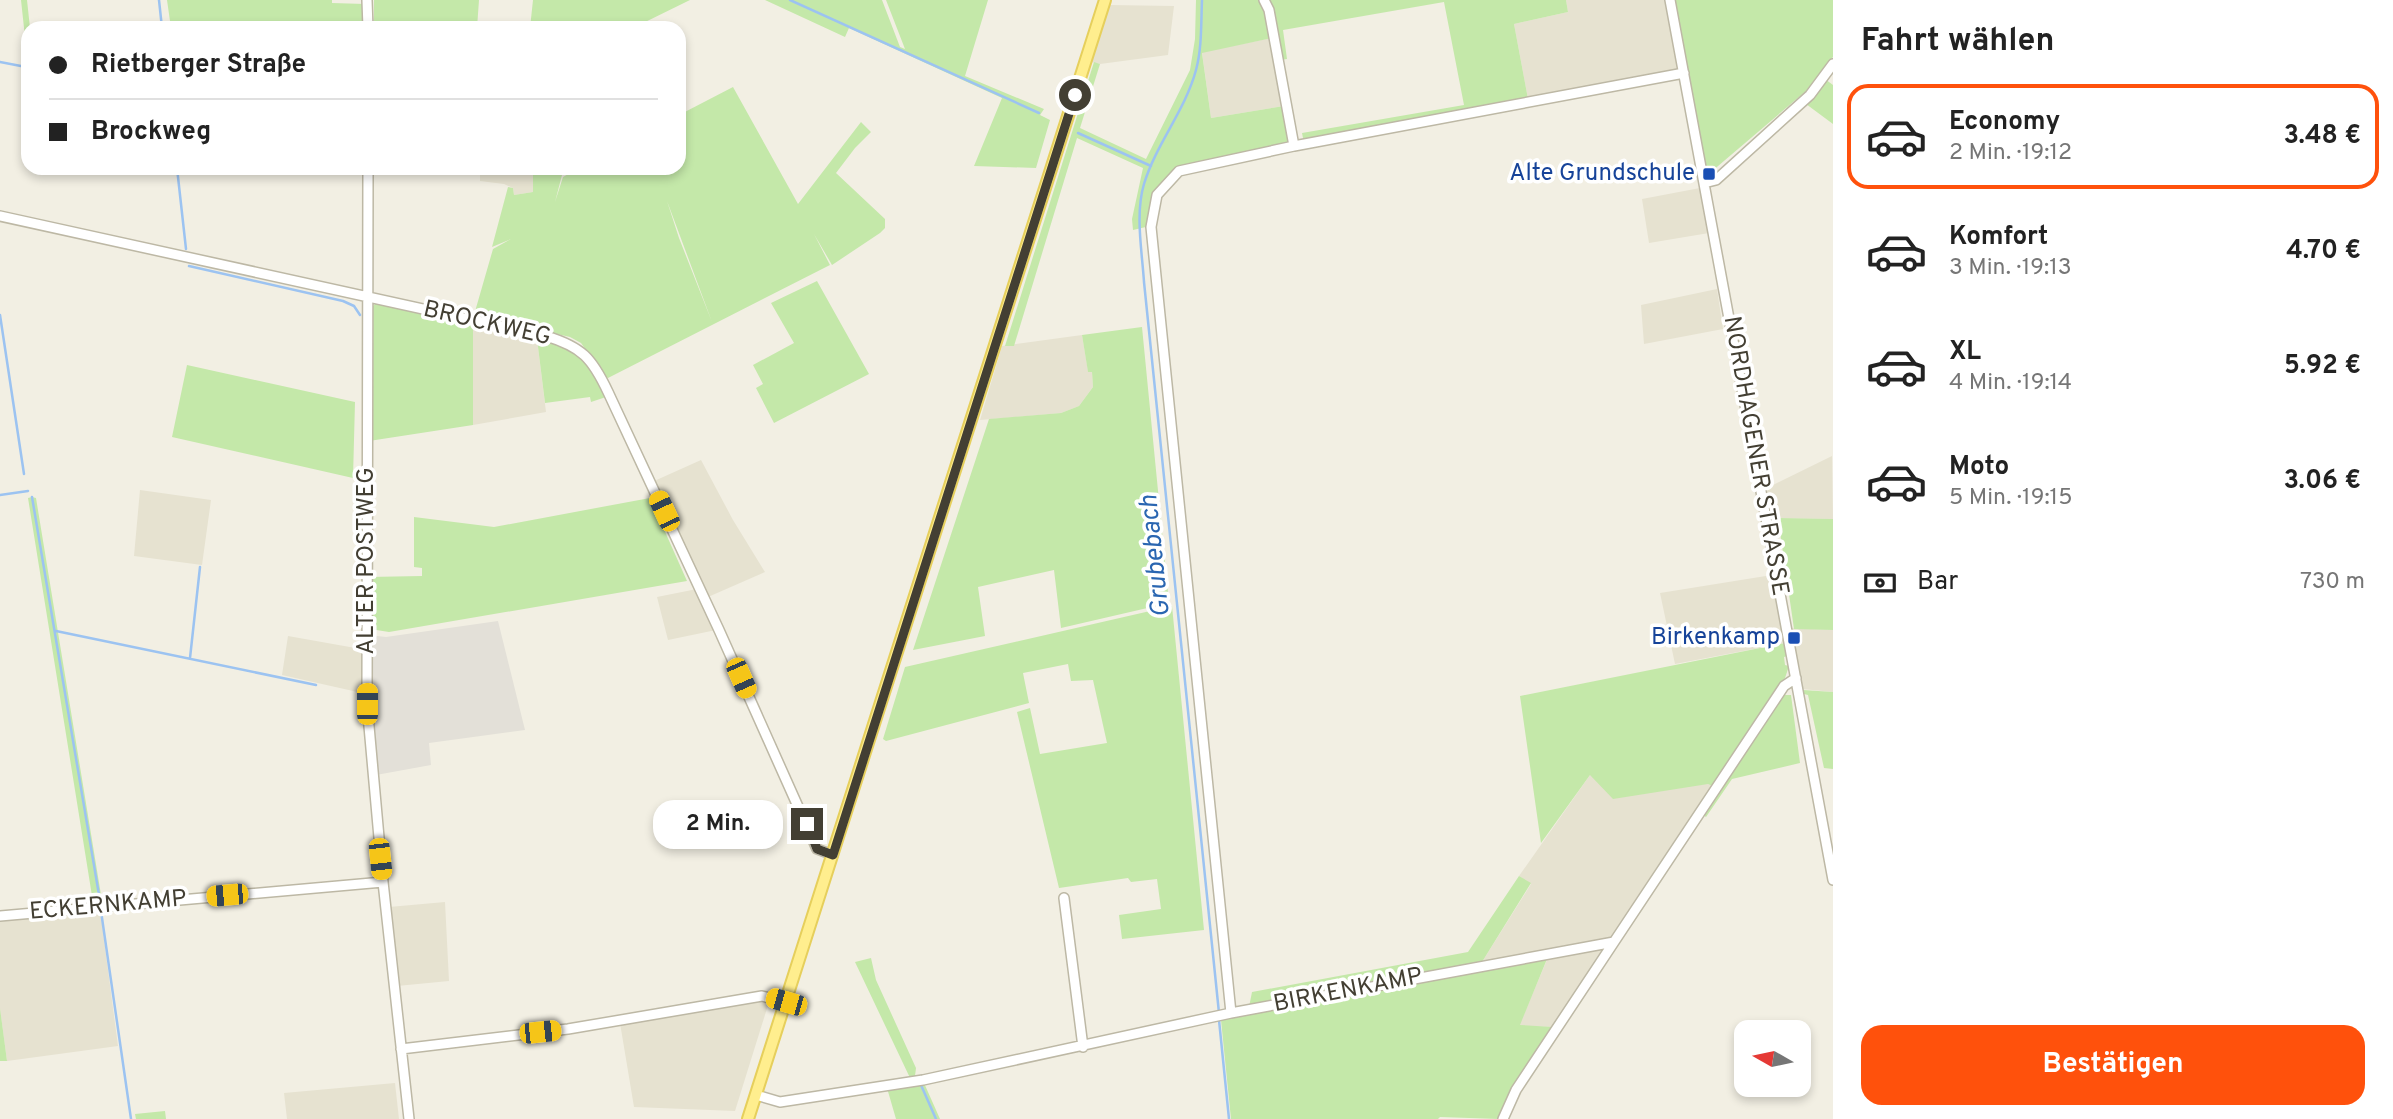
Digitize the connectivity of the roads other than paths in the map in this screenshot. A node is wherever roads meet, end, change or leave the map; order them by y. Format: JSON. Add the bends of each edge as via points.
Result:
{"nodes":[{"id":1,"x":367,"y":0,"type":"edge"},
{"id":2,"x":1105,"y":0,"type":"edge"},
{"id":3,"x":1264,"y":0,"type":"edge"},
{"id":4,"x":1670,"y":0,"type":"edge"},
{"id":5,"x":368,"y":21,"type":"edge"},
{"id":6,"x":1833,"y":64,"type":"edge"},
{"id":7,"x":1684,"y":72,"type":"junction"},
{"id":8,"x":1294,"y":146,"type":"junction"},
{"id":9,"x":368,"y":175,"type":"edge"},
{"id":10,"x":1704,"y":183,"type":"junction"},
{"id":11,"x":0,"y":216,"type":"edge"},
{"id":12,"x":369,"y":296,"type":"junction"},
{"id":13,"x":1796,"y":678,"type":"junction"},
{"id":14,"x":833,"y":855,"type":"junction"},
{"id":15,"x":1833,"y":880,"type":"edge"},
{"id":16,"x":383,"y":882,"type":"junction"},
{"id":17,"x":1064,"y":898,"type":"dead end"},
{"id":18,"x":0,"y":916,"type":"edge"},
{"id":19,"x":1614,"y":942,"type":"junction"},
{"id":20,"x":786,"y":1002,"type":"junction"},
{"id":21,"x":1229,"y":1014,"type":"junction"},
{"id":22,"x":1083,"y":1047,"type":"junction"},
{"id":23,"x":401,"y":1049,"type":"junction"},
{"id":24,"x":756,"y":1095,"type":"junction"},
{"id":25,"x":409,"y":1119,"type":"edge"},
{"id":26,"x":748,"y":1119,"type":"edge"},
{"id":27,"x":1503,"y":1119,"type":"edge"}],
"edges":[{"from":1,"to":5,"type":"street"},
{"from":2,"to":14,"type":"main road"},
{"from":3,"to":8,"type":"street"},
{"from":4,"to":7,"type":"street","name":"NORDHAGENER STRASSE"},
{"from":6,"to":10,"type":"street","via":[[1810,95],[1716,180]]},
{"from":7,"to":8,"type":"street"},
{"from":7,"to":10,"type":"street","name":"NORDHAGENER STRASSE"},
{"from":8,"to":21,"type":"street","via":[[1179,171],[1157,195],[1151,227]]},
{"from":9,"to":12,"type":"street","name":"ALTER POSTWEG"},
{"from":10,"to":13,"type":"street","name":"NORDHAGENER STRASSE"},
{"from":11,"to":12,"type":"street","name":"BROCKWEG"},
{"from":12,"to":14,"type":"street","name":"BROCKWEG","via":[[546,336],[570,343],[590,360],[714,617],[817,849]]},
{"from":12,"to":16,"type":"street","name":"ALTER POSTWEG","via":[[367,704]]},
{"from":13,"to":15,"type":"street","name":"NORDHAGENER STRASSE"},
{"from":13,"to":19,"type":"street","via":[[1784,686]]},
{"from":14,"to":20,"type":"main road"},
{"from":16,"to":18,"type":"street","name":"ECKERNKAMP"},
{"from":16,"to":23,"type":"street","name":"ALTER POSTWEG"},
{"from":17,"to":22,"type":"street"},
{"from":19,"to":21,"type":"street","name":"BIRKENKAMP"},
{"from":19,"to":27,"type":"street","via":[[1516,1090]]},
{"from":20,"to":23,"type":"street","via":[[762,996],[568,1029]]},
{"from":20,"to":24,"type":"main road"},
{"from":21,"to":22,"type":"street","name":"BIRKENKAMP"},
{"from":22,"to":24,"type":"street","name":"BIRKENKAMP","via":[[923,1080],[780,1102]]},
{"from":23,"to":25,"type":"street","name":"ALTER POSTWEG"},
{"from":24,"to":26,"type":"main road"}]}
